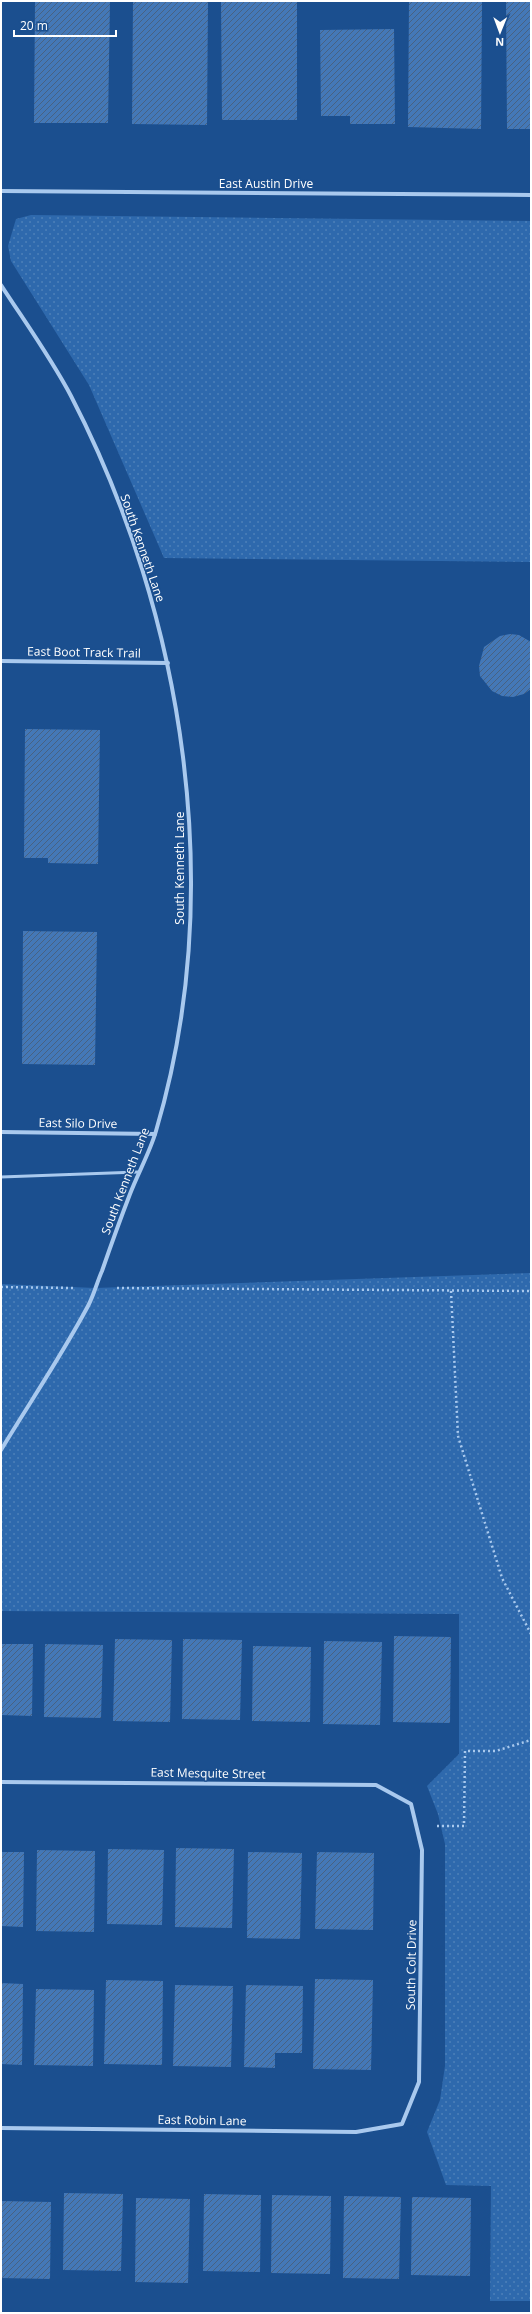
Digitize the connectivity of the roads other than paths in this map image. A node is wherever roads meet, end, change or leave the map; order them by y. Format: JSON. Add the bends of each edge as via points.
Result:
{"nodes":[{"id":1,"x":1,"y":191,"type":"edge"},
{"id":2,"x":531,"y":194,"type":"edge"},
{"id":3,"x":1,"y":285,"type":"edge"},
{"id":4,"x":1,"y":661,"type":"edge"},
{"id":5,"x":168,"y":663,"type":"junction"},
{"id":6,"x":1,"y":1132,"type":"edge"},
{"id":7,"x":155,"y":1134,"type":"junction"},
{"id":8,"x":138,"y":1172,"type":"junction"},
{"id":9,"x":1,"y":1177,"type":"edge"},
{"id":10,"x":1,"y":1450,"type":"edge"},
{"id":11,"x":1,"y":1782,"type":"edge"},
{"id":12,"x":411,"y":1804,"type":"joint"},
{"id":13,"x":402,"y":2124,"type":"joint"},
{"id":14,"x":1,"y":2128,"type":"edge"}],
"edges":[{"from":1,"to":2,"type":"street","name":"East Austin Drive"},
{"from":3,"to":5,"type":"street","name":"South Kenneth Lane","via":[[70,395],[109,478],[153,608]]},
{"from":4,"to":5,"type":"street","name":"East Boot Track Trail"},
{"from":5,"to":7,"type":"street","name":"South Kenneth Lane","via":[[182,737],[189,810],[190,912],[184,986],[174,1059]]},
{"from":6,"to":7,"type":"street","name":"East Silo Drive"},
{"from":7,"to":8,"type":"street","name":"South Kenneth Lane"},
{"from":8,"to":9,"type":"lane"},
{"from":8,"to":10,"type":"street","name":"South Kenneth Lane","via":[[90,1303]]},
{"from":11,"to":12,"type":"street","name":"East Mesquite Street","via":[[376,1785]]},
{"from":12,"to":13,"type":"street","name":"South Colt Drive","via":[[422,1850],[419,2082]]},
{"from":13,"to":14,"type":"street","name":"East Robin Lane","via":[[356,2132]]}]}
